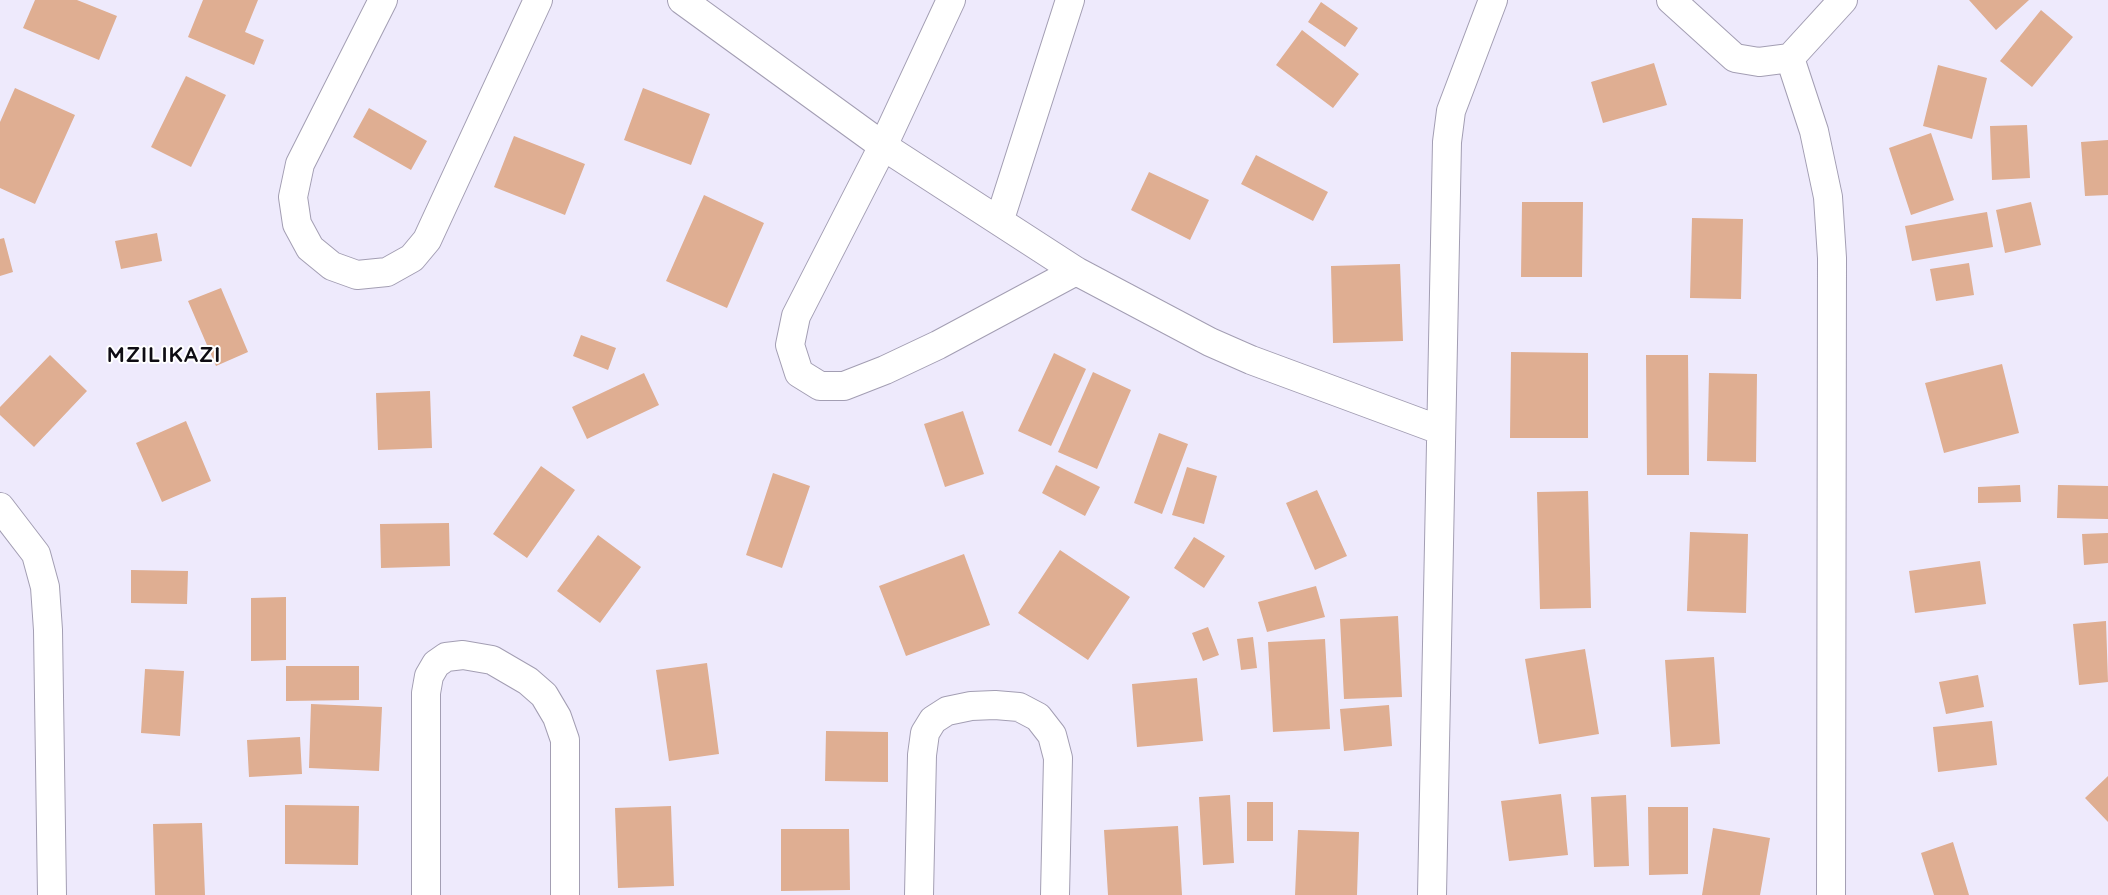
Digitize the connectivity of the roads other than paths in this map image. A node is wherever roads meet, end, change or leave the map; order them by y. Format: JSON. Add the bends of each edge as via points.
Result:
{"nodes":[{"id":1,"x":383,"y":0,"type":"edge"},
{"id":2,"x":538,"y":0,"type":"edge"},
{"id":3,"x":682,"y":0,"type":"edge"},
{"id":4,"x":951,"y":0,"type":"edge"},
{"id":5,"x":1070,"y":0,"type":"edge"},
{"id":6,"x":1493,"y":0,"type":"edge"},
{"id":7,"x":1672,"y":0,"type":"edge"},
{"id":8,"x":1843,"y":0,"type":"edge"},
{"id":9,"x":1790,"y":58,"type":"junction"},
{"id":10,"x":883,"y":146,"type":"junction"},
{"id":11,"x":1000,"y":219,"type":"junction"},
{"id":12,"x":1076,"y":271,"type":"junction"},
{"id":13,"x":1440,"y":430,"type":"junction"},
{"id":14,"x":0,"y":507,"type":"edge"},
{"id":15,"x":52,"y":895,"type":"edge"},
{"id":16,"x":426,"y":895,"type":"edge"},
{"id":17,"x":564,"y":895,"type":"edge"},
{"id":18,"x":919,"y":895,"type":"edge"},
{"id":19,"x":1055,"y":895,"type":"edge"},
{"id":20,"x":1432,"y":895,"type":"edge"},
{"id":21,"x":1832,"y":895,"type":"edge"}],
"edges":[{"from":1,"to":2,"type":"street","via":[[300,164],[292,197],[297,224],[310,248],[332,266],[357,276],[387,272],[412,258],[426,240]]},
{"from":3,"to":10,"type":"street"},
{"from":4,"to":10,"type":"street"},
{"from":5,"to":11,"type":"street"},
{"from":6,"to":13,"type":"street","via":[[1451,112],[1447,142]]},
{"from":7,"to":9,"type":"street","via":[[1735,58],[1759,62]]},
{"from":8,"to":9,"type":"street"},
{"from":9,"to":21,"type":"street","via":[[1814,131],[1828,197],[1832,258]]},
{"from":10,"to":11,"type":"street"},
{"from":10,"to":12,"type":"street","via":[[796,316],[790,346],[799,373],[820,386],[844,386],[938,345]]},
{"from":11,"to":12,"type":"street"},
{"from":12,"to":13,"type":"street","via":[[1210,342],[1251,360]]},
{"from":13,"to":20,"type":"street"},
{"from":14,"to":15,"type":"street","via":[[36,554],[45,587]]},
{"from":16,"to":17,"type":"street","via":[[426,693],[429,676],[436,664],[446,657],[463,655],[492,660],[528,681],[544,695],[557,717],[565,740]]},
{"from":18,"to":19,"type":"street","via":[[925,733],[933,720],[947,711],[995,705],[1019,707],[1038,717],[1052,735],[1058,758]]}]}
